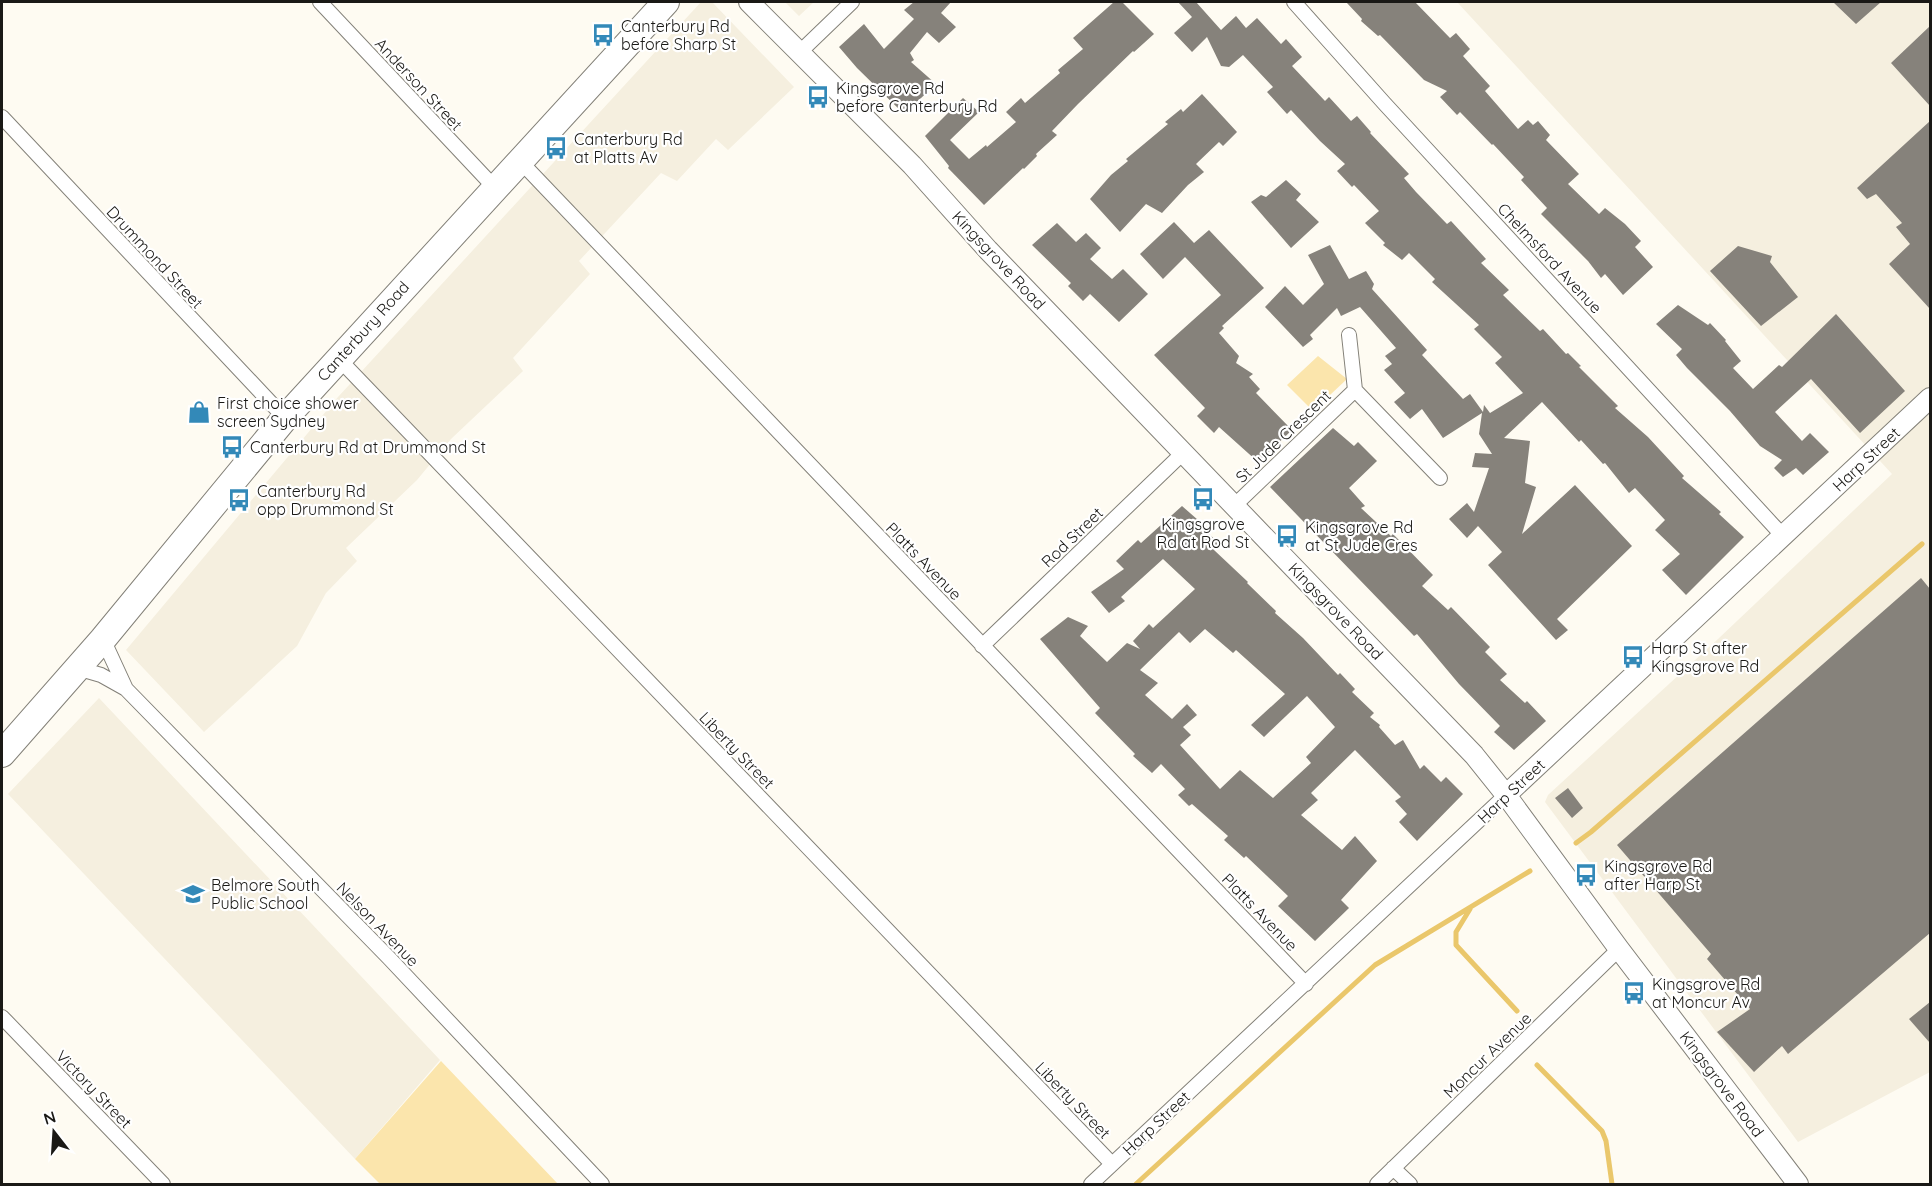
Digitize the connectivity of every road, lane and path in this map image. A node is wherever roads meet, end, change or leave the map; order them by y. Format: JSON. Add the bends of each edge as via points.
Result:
{"nodes":[{"id":1,"x":320,"y":2,"type":"edge"},
{"id":2,"x":666,"y":2,"type":"edge"},
{"id":3,"x":749,"y":2,"type":"edge"},
{"id":4,"x":852,"y":2,"type":"edge"},
{"id":5,"x":1294,"y":2,"type":"edge"},
{"id":6,"x":800,"y":52,"type":"junction"},
{"id":7,"x":2,"y":117,"type":"edge"},
{"id":8,"x":520,"y":161,"type":"junction"},
{"id":9,"x":495,"y":188,"type":"junction"},
{"id":10,"x":1348,"y":335,"type":"dead end"},
{"id":11,"x":338,"y":358,"type":"junction"},
{"id":12,"x":1355,"y":390,"type":"junction"},
{"id":13,"x":1930,"y":398,"type":"edge"},
{"id":14,"x":285,"y":418,"type":"junction"},
{"id":15,"x":1184,"y":452,"type":"junction"},
{"id":16,"x":1440,"y":478,"type":"dead end"},
{"id":17,"x":1235,"y":505,"type":"junction"},
{"id":18,"x":1783,"y":536,"type":"junction"},
{"id":19,"x":103,"y":639,"type":"junction"},
{"id":20,"x":982,"y":646,"type":"junction"},
{"id":21,"x":77,"y":668,"type":"junction"},
{"id":22,"x":126,"y":689,"type":"junction"},
{"id":23,"x":2,"y":751,"type":"edge"},
{"id":24,"x":1506,"y":795,"type":"junction"},
{"id":25,"x":1619,"y":949,"type":"junction"},
{"id":26,"x":1306,"y":984,"type":"junction"},
{"id":27,"x":2,"y":1017,"type":"edge"},
{"id":28,"x":1112,"y":1164,"type":"junction"},
{"id":29,"x":1393,"y":1168,"type":"junction"},
{"id":30,"x":164,"y":1185,"type":"edge"},
{"id":31,"x":602,"y":1185,"type":"edge"},
{"id":32,"x":1091,"y":1185,"type":"edge"},
{"id":33,"x":1377,"y":1185,"type":"edge"},
{"id":34,"x":1410,"y":1185,"type":"edge"},
{"id":35,"x":1798,"y":1185,"type":"edge"}],
"edges":[{"from":1,"to":9,"type":"street","name":"Anderson Street"},
{"from":2,"to":8,"type":"highway","name":"Canterbury Road"},
{"from":3,"to":6,"type":"main road","name":"Kingsgrove Road"},
{"from":4,"to":6,"type":"street"},
{"from":5,"to":18,"type":"street","name":"Chelmsford Avenue"},
{"from":6,"to":15,"type":"main road","name":"Kingsgrove Road"},
{"from":7,"to":14,"type":"street","name":"Drummond Street"},
{"from":8,"to":9,"type":"highway","name":"Canterbury Road"},
{"from":8,"to":20,"type":"street","name":"Platts Avenue"},
{"from":9,"to":11,"type":"highway","name":"Canterbury Road"},
{"from":10,"to":12,"type":"street","name":"St Jude Crescent"},
{"from":11,"to":14,"type":"highway","name":"Canterbury Road"},
{"from":11,"to":28,"type":"street","name":"Liberty Street"},
{"from":12,"to":16,"type":"street","name":"St Jude Crescent"},
{"from":12,"to":17,"type":"street","name":"St Jude Crescent"},
{"from":13,"to":18,"type":"main road","name":"Harp Street"},
{"from":14,"to":19,"type":"highway","name":"Canterbury Road"},
{"from":15,"to":17,"type":"main road","name":"Kingsgrove Road"},
{"from":15,"to":20,"type":"street","name":"Rod Street"},
{"from":17,"to":24,"type":"main road","name":"Kingsgrove Road","via":[[1474,755]]},
{"from":18,"to":24,"type":"main road","name":"Harp Street"},
{"from":19,"to":21,"type":"highway","name":"Canterbury Road"},
{"from":19,"to":22,"type":"street","name":"Nelson Avenue"},
{"from":20,"to":26,"type":"street","name":"Platts Avenue"},
{"from":21,"to":22,"type":"street","name":"Nelson Avenue","via":[[101,675]]},
{"from":21,"to":23,"type":"highway","name":"Canterbury Road"},
{"from":22,"to":31,"type":"street","name":"Nelson Avenue","via":[[389,958]]},
{"from":24,"to":25,"type":"main road","name":"Kingsgrove Road"},
{"from":24,"to":26,"type":"street","name":"Harp Street"},
{"from":25,"to":29,"type":"street","name":"Moncur Avenue"},
{"from":25,"to":35,"type":"main road","name":"Kingsgrove Road"},
{"from":26,"to":28,"type":"street","name":"Harp Street"},
{"from":27,"to":30,"type":"street","name":"Victory Street"},
{"from":28,"to":32,"type":"street","name":"Harp Street"},
{"from":29,"to":33,"type":"street","name":"Moncur Avenue"},
{"from":29,"to":34,"type":"street"}]}
